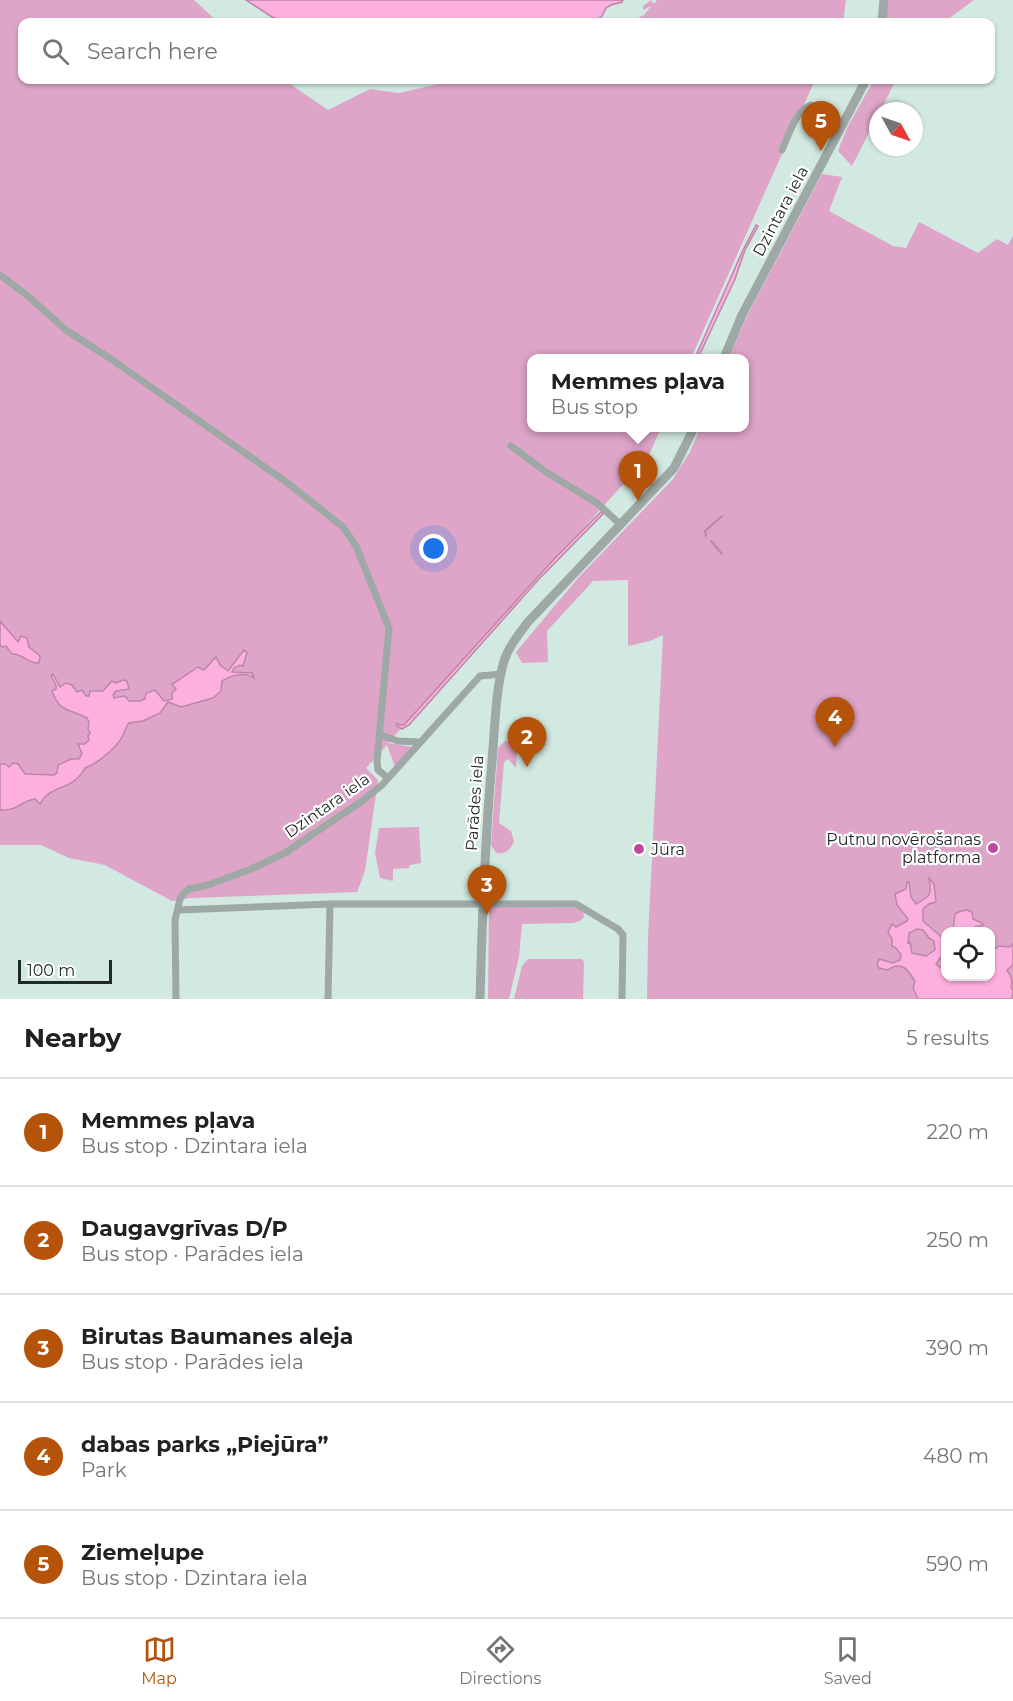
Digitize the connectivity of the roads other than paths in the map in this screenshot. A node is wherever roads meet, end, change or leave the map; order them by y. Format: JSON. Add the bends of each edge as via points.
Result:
{"nodes":[{"id":1,"x":884,"y":0,"type":"edge"},
{"id":2,"x":882,"y":18,"type":"edge"},
{"id":3,"x":864,"y":84,"type":"edge"},
{"id":4,"x":811,"y":105,"type":"dead end"},
{"id":5,"x":782,"y":150,"type":"dead end"},
{"id":6,"x":0,"y":275,"type":"edge"},
{"id":7,"x":726,"y":354,"type":"edge"},
{"id":8,"x":692,"y":432,"type":"edge"},
{"id":9,"x":511,"y":446,"type":"dead end"},
{"id":10,"x":621,"y":525,"type":"junction"},
{"id":11,"x":501,"y":674,"type":"junction"},
{"id":12,"x":380,"y":735,"type":"junction"},
{"id":13,"x":419,"y":742,"type":"junction"},
{"id":14,"x":388,"y":777,"type":"junction"},
{"id":15,"x":330,"y":904,"type":"junction"},
{"id":16,"x":483,"y":904,"type":"junction"},
{"id":17,"x":178,"y":910,"type":"junction"},
{"id":18,"x":176,"y":999,"type":"edge"},
{"id":19,"x":328,"y":999,"type":"edge"},
{"id":20,"x":480,"y":999,"type":"edge"},
{"id":21,"x":622,"y":999,"type":"edge"}],
"edges":[{"from":1,"to":2,"type":"street"},
{"from":3,"to":7,"type":"street","name":"Dzintara iela","via":[[742,315]]},
{"from":4,"to":5,"type":"street","via":[[798,115]]},
{"from":6,"to":12,"type":"street","via":[[66,330],[290,484],[343,527],[356,546],[389,628]]},
{"from":8,"to":10,"type":"street","via":[[674,468]]},
{"from":9,"to":10,"type":"street","via":[[597,503]]},
{"from":10,"to":11,"type":"street","name":"Parādes iela","via":[[528,622],[510,647]]},
{"from":11,"to":13,"type":"street","name":"Dzintara iela","via":[[480,676]]},
{"from":11,"to":16,"type":"street","name":"Parādes iela"},
{"from":12,"to":13,"type":"street"},
{"from":12,"to":14,"type":"street","via":[[378,770]]},
{"from":13,"to":14,"type":"street","name":"Dzintara iela"},
{"from":14,"to":17,"type":"street","name":"Dzintara iela","via":[[362,801],[285,853],[251,869],[189,889],[180,899]]},
{"from":15,"to":16,"type":"street"},
{"from":15,"to":17,"type":"street"},
{"from":15,"to":19,"type":"street"},
{"from":16,"to":20,"type":"street","name":"Parādes iela"},
{"from":16,"to":21,"type":"street","via":[[576,904],[618,928],[623,935]]},
{"from":17,"to":18,"type":"street"}]}
